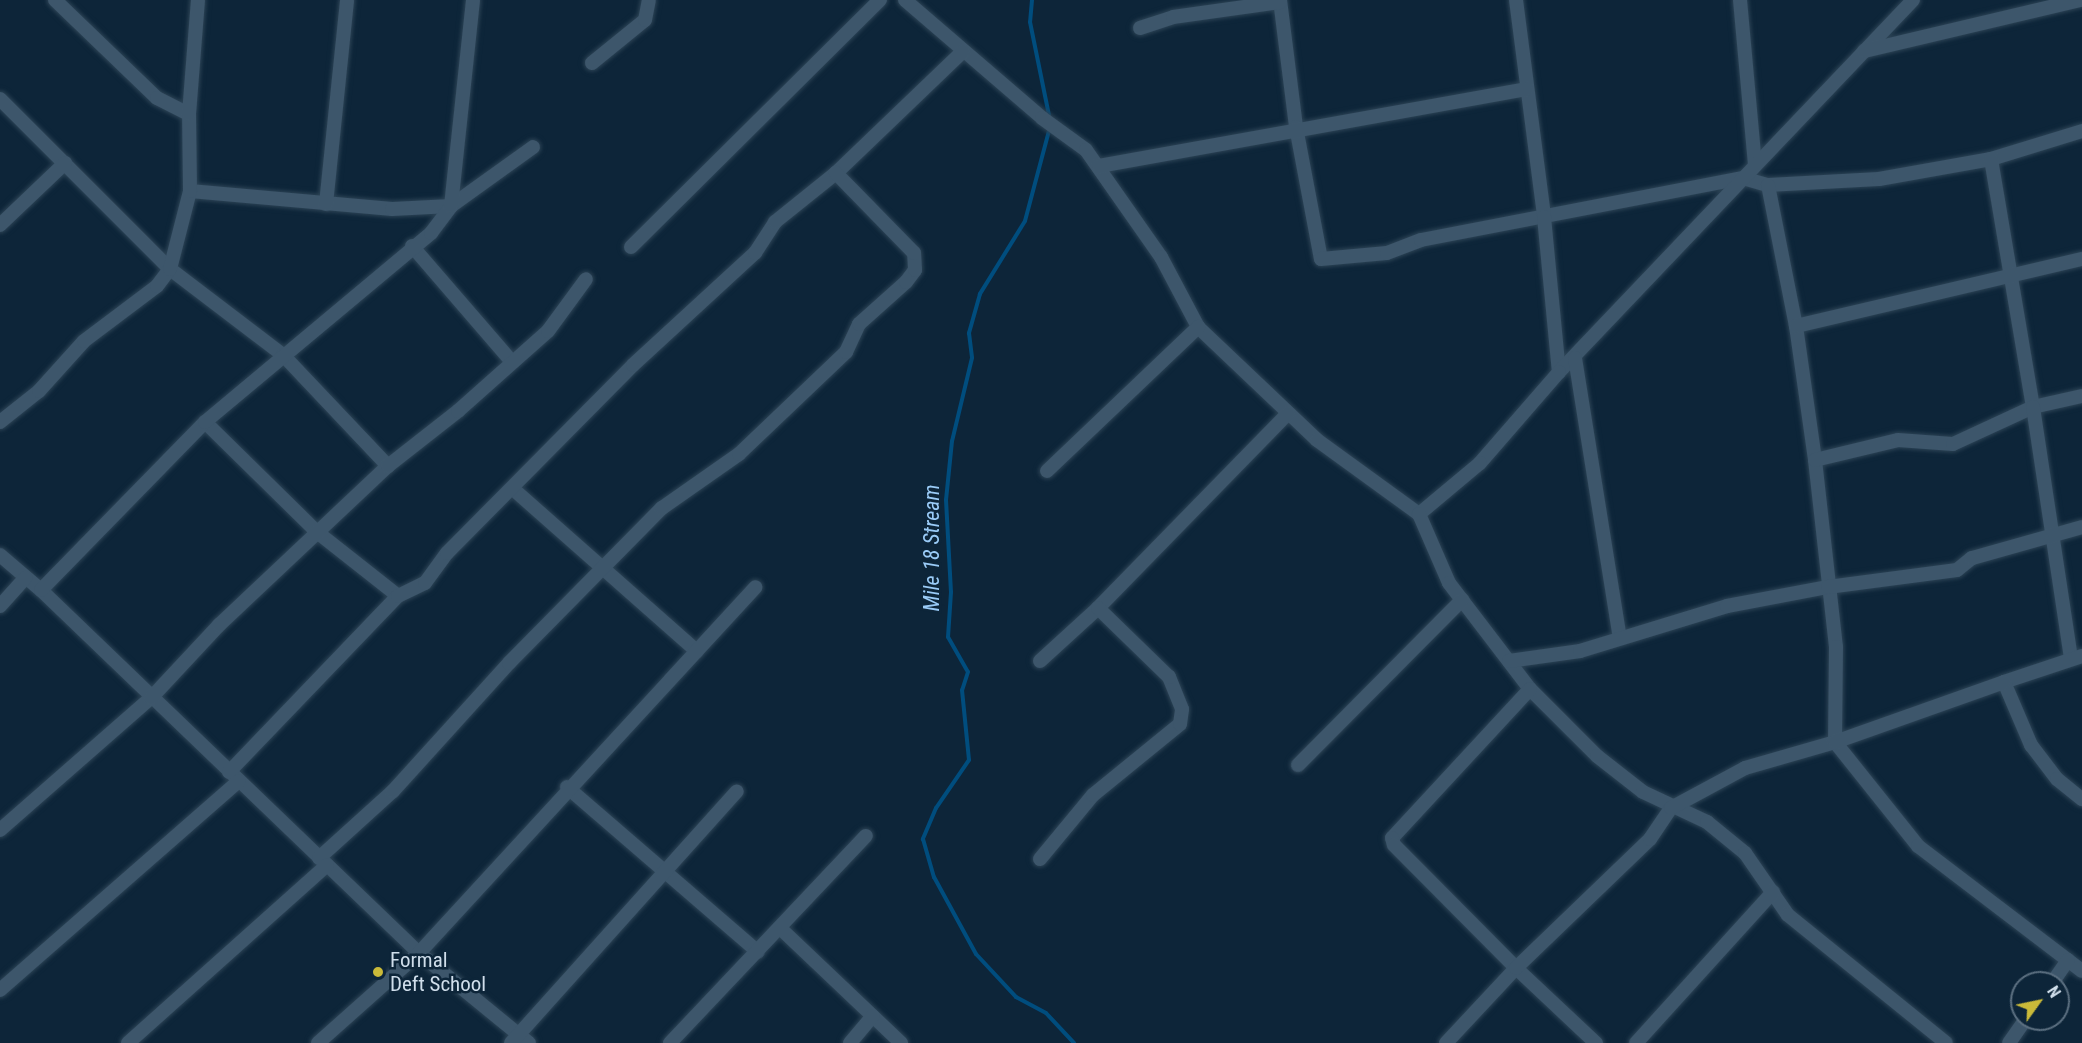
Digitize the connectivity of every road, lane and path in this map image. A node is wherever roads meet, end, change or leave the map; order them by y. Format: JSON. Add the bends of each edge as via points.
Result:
{"nodes":[{"id":1,"x":55,"y":0,"type":"edge"},
{"id":2,"x":198,"y":0,"type":"edge"},
{"id":3,"x":348,"y":0,"type":"edge"},
{"id":4,"x":473,"y":0,"type":"edge"},
{"id":5,"x":649,"y":0,"type":"edge"},
{"id":6,"x":880,"y":0,"type":"edge"},
{"id":7,"x":905,"y":0,"type":"edge"},
{"id":8,"x":1516,"y":0,"type":"edge"},
{"id":9,"x":1740,"y":0,"type":"edge"},
{"id":10,"x":1913,"y":0,"type":"edge"},
{"id":11,"x":2080,"y":0,"type":"edge"},
{"id":12,"x":1280,"y":1,"type":"edge"},
{"id":13,"x":1140,"y":28,"type":"dead end"},
{"id":14,"x":963,"y":51,"type":"junction"},
{"id":15,"x":1864,"y":51,"type":"junction"},
{"id":16,"x":592,"y":63,"type":"dead end"},
{"id":17,"x":1526,"y":89,"type":"junction"},
{"id":18,"x":0,"y":99,"type":"edge"},
{"id":19,"x":189,"y":114,"type":"junction"},
{"id":20,"x":1296,"y":128,"type":"junction"},
{"id":21,"x":2082,"y":131,"type":"edge"},
{"id":22,"x":532,"y":147,"type":"dead end"},
{"id":23,"x":1991,"y":159,"type":"junction"},
{"id":24,"x":65,"y":163,"type":"junction"},
{"id":25,"x":1755,"y":164,"type":"junction"},
{"id":26,"x":1099,"y":166,"type":"junction"},
{"id":27,"x":836,"y":173,"type":"junction"},
{"id":28,"x":1743,"y":178,"type":"junction"},
{"id":29,"x":1768,"y":185,"type":"junction"},
{"id":30,"x":190,"y":191,"type":"junction"},
{"id":31,"x":326,"y":204,"type":"junction"},
{"id":32,"x":451,"y":206,"type":"junction"},
{"id":33,"x":1544,"y":217,"type":"junction"},
{"id":34,"x":0,"y":225,"type":"edge"},
{"id":35,"x":412,"y":246,"type":"junction"},
{"id":36,"x":631,"y":247,"type":"dead end"},
{"id":37,"x":2082,"y":258,"type":"edge"},
{"id":38,"x":170,"y":268,"type":"junction"},
{"id":39,"x":2010,"y":277,"type":"junction"},
{"id":40,"x":586,"y":279,"type":"dead end"},
{"id":41,"x":1796,"y":326,"type":"junction"},
{"id":42,"x":1198,"y":327,"type":"junction"},
{"id":43,"x":283,"y":356,"type":"junction"},
{"id":44,"x":1575,"y":357,"type":"junction"},
{"id":45,"x":512,"y":362,"type":"junction"},
{"id":46,"x":1559,"y":372,"type":"junction"},
{"id":47,"x":2082,"y":396,"type":"edge"},
{"id":48,"x":2033,"y":407,"type":"junction"},
{"id":49,"x":1288,"y":413,"type":"junction"},
{"id":50,"x":0,"y":422,"type":"edge"},
{"id":51,"x":206,"y":422,"type":"junction"},
{"id":52,"x":1815,"y":460,"type":"junction"},
{"id":53,"x":388,"y":466,"type":"junction"},
{"id":54,"x":1047,"y":471,"type":"dead end"},
{"id":55,"x":513,"y":489,"type":"junction"},
{"id":56,"x":1419,"y":514,"type":"junction"},
{"id":57,"x":2082,"y":527,"type":"edge"},
{"id":58,"x":317,"y":532,"type":"junction"},
{"id":59,"x":2054,"y":532,"type":"junction"},
{"id":60,"x":0,"y":555,"type":"edge"},
{"id":61,"x":604,"y":570,"type":"junction"},
{"id":62,"x":25,"y":578,"type":"junction"},
{"id":63,"x":755,"y":587,"type":"dead end"},
{"id":64,"x":1828,"y":587,"type":"junction"},
{"id":65,"x":41,"y":590,"type":"junction"},
{"id":66,"x":398,"y":596,"type":"junction"},
{"id":67,"x":1462,"y":600,"type":"junction"},
{"id":68,"x":0,"y":606,"type":"edge"},
{"id":69,"x":1098,"y":608,"type":"junction"},
{"id":70,"x":1620,"y":638,"type":"junction"},
{"id":71,"x":697,"y":651,"type":"junction"},
{"id":72,"x":2077,"y":657,"type":"edge"},
{"id":73,"x":1040,"y":661,"type":"dead end"},
{"id":74,"x":1509,"y":661,"type":"junction"},
{"id":75,"x":2004,"y":682,"type":"junction"},
{"id":76,"x":1530,"y":689,"type":"junction"},
{"id":77,"x":151,"y":698,"type":"junction"},
{"id":78,"x":1835,"y":742,"type":"junction"},
{"id":79,"x":1298,"y":765,"type":"dead end"},
{"id":80,"x":234,"y":777,"type":"junction"},
{"id":81,"x":567,"y":787,"type":"junction"},
{"id":82,"x":737,"y":791,"type":"dead end"},
{"id":83,"x":2082,"y":799,"type":"edge"},
{"id":84,"x":1671,"y":808,"type":"junction"},
{"id":85,"x":0,"y":830,"type":"edge"},
{"id":86,"x":866,"y":836,"type":"dead end"},
{"id":87,"x":1040,"y":859,"type":"dead end"},
{"id":88,"x":323,"y":861,"type":"junction"},
{"id":89,"x":668,"y":872,"type":"junction"},
{"id":90,"x":1773,"y":892,"type":"junction"},
{"id":91,"x":780,"y":928,"type":"junction"},
{"id":92,"x":758,"y":952,"type":"junction"},
{"id":93,"x":420,"y":953,"type":"junction"},
{"id":94,"x":2068,"y":960,"type":"junction"},
{"id":95,"x":1516,"y":968,"type":"junction"},
{"id":96,"x":2060,"y":971,"type":"edge"},
{"id":97,"x":2082,"y":971,"type":"edge"},
{"id":98,"x":0,"y":990,"type":"edge"},
{"id":99,"x":873,"y":1016,"type":"junction"},
{"id":100,"x":520,"y":1040,"type":"edge"},
{"id":101,"x":128,"y":1043,"type":"edge"},
{"id":102,"x":318,"y":1043,"type":"edge"},
{"id":103,"x":670,"y":1043,"type":"edge"},
{"id":104,"x":850,"y":1043,"type":"edge"},
{"id":105,"x":901,"y":1043,"type":"edge"},
{"id":106,"x":1446,"y":1043,"type":"edge"},
{"id":107,"x":1596,"y":1043,"type":"edge"},
{"id":108,"x":1636,"y":1043,"type":"edge"},
{"id":109,"x":1946,"y":1043,"type":"edge"}],
"edges":[{"from":1,"to":19,"type":"street","via":[[157,98]]},
{"from":2,"to":19,"type":"street"},
{"from":3,"to":31,"type":"street"},
{"from":4,"to":32,"type":"street"},
{"from":5,"to":16,"type":"street","via":[[645,20]]},
{"from":6,"to":36,"type":"street"},
{"from":7,"to":14,"type":"street"},
{"from":8,"to":17,"type":"street"},
{"from":9,"to":25,"type":"street"},
{"from":10,"to":15,"type":"street"},
{"from":11,"to":15,"type":"street"},
{"from":12,"to":13,"type":"street","via":[[1173,17]]},
{"from":12,"to":20,"type":"street"},
{"from":14,"to":26,"type":"street","via":[[1042,118],[1076,141]]},
{"from":14,"to":27,"type":"street"},
{"from":15,"to":25,"type":"street"},
{"from":17,"to":20,"type":"street"},
{"from":17,"to":33,"type":"street"},
{"from":18,"to":24,"type":"street"},
{"from":19,"to":30,"type":"street"},
{"from":20,"to":26,"type":"street","via":[[1281,136]]},
{"from":20,"to":33,"type":"street","via":[[1319,258],[1387,253],[1421,240]]},
{"from":21,"to":23,"type":"street"},
{"from":22,"to":32,"type":"street"},
{"from":23,"to":29,"type":"street","via":[[1879,178]]},
{"from":23,"to":39,"type":"street"},
{"from":24,"to":34,"type":"street"},
{"from":24,"to":38,"type":"street"},
{"from":25,"to":28,"type":"street"},
{"from":26,"to":42,"type":"street","via":[[1161,257]]},
{"from":27,"to":55,"type":"street","via":[[775,222],[755,253],[633,365]]},
{"from":27,"to":61,"type":"street","via":[[914,254],[915,270],[859,324],[846,352],[739,454],[662,508]]},
{"from":28,"to":29,"type":"street"},
{"from":28,"to":33,"type":"street"},
{"from":28,"to":44,"type":"street"},
{"from":29,"to":41,"type":"street"},
{"from":30,"to":31,"type":"street"},
{"from":30,"to":38,"type":"street"},
{"from":31,"to":32,"type":"street","via":[[392,209]]},
{"from":32,"to":35,"type":"street","via":[[430,233]]},
{"from":33,"to":46,"type":"street"},
{"from":35,"to":43,"type":"street"},
{"from":35,"to":45,"type":"street"},
{"from":37,"to":39,"type":"street"},
{"from":38,"to":43,"type":"street"},
{"from":38,"to":50,"type":"street","via":[[158,285],[84,341],[39,391]]},
{"from":39,"to":41,"type":"street"},
{"from":39,"to":48,"type":"street"},
{"from":40,"to":45,"type":"street","via":[[548,331]]},
{"from":41,"to":52,"type":"street"},
{"from":42,"to":49,"type":"street"},
{"from":42,"to":54,"type":"street"},
{"from":43,"to":51,"type":"street"},
{"from":43,"to":53,"type":"street"},
{"from":44,"to":46,"type":"street"},
{"from":44,"to":70,"type":"street"},
{"from":45,"to":53,"type":"street","via":[[453,416]]},
{"from":46,"to":56,"type":"street","via":[[1480,463]]},
{"from":47,"to":48,"type":"street"},
{"from":48,"to":52,"type":"street","via":[[1953,444],[1898,440]]},
{"from":48,"to":59,"type":"street"},
{"from":49,"to":56,"type":"street","via":[[1331,451]]},
{"from":49,"to":69,"type":"street"},
{"from":51,"to":58,"type":"street"},
{"from":51,"to":65,"type":"street"},
{"from":52,"to":64,"type":"street"},
{"from":53,"to":58,"type":"street"},
{"from":55,"to":61,"type":"street"},
{"from":55,"to":66,"type":"street","via":[[447,553],[425,583]]},
{"from":56,"to":67,"type":"street","via":[[1449,584]]},
{"from":57,"to":59,"type":"street"},
{"from":58,"to":66,"type":"street"},
{"from":58,"to":77,"type":"street","via":[[219,625]]},
{"from":59,"to":64,"type":"street","via":[[1972,558],[1957,570]]},
{"from":59,"to":72,"type":"street"},
{"from":60,"to":62,"type":"street"},
{"from":61,"to":71,"type":"street"},
{"from":61,"to":88,"type":"street","via":[[509,663],[393,791]]},
{"from":62,"to":65,"type":"street"},
{"from":62,"to":68,"type":"street"},
{"from":63,"to":71,"type":"street"},
{"from":64,"to":70,"type":"street","via":[[1727,606]]},
{"from":64,"to":78,"type":"street","via":[[1836,647]]},
{"from":65,"to":77,"type":"street"},
{"from":66,"to":80,"type":"street"},
{"from":67,"to":74,"type":"street"},
{"from":67,"to":79,"type":"street"},
{"from":69,"to":73,"type":"street"},
{"from":69,"to":87,"type":"street","via":[[1169,677],[1182,709],[1180,724],[1093,795]]},
{"from":70,"to":74,"type":"street","via":[[1580,651]]},
{"from":71,"to":81,"type":"street"},
{"from":72,"to":75,"type":"street"},
{"from":74,"to":76,"type":"street"},
{"from":75,"to":78,"type":"street"},
{"from":75,"to":83,"type":"street","via":[[2031,745],[2057,779]]},
{"from":76,"to":84,"type":"street","via":[[1597,756],[1643,792]]},
{"from":76,"to":95,"type":"street","via":[[1392,838],[1394,845]]},
{"from":77,"to":80,"type":"street"},
{"from":77,"to":85,"type":"street"},
{"from":78,"to":84,"type":"street","via":[[1745,768]]},
{"from":78,"to":94,"type":"street","via":[[1918,846]]},
{"from":80,"to":88,"type":"street"},
{"from":80,"to":98,"type":"street"},
{"from":81,"to":89,"type":"street"},
{"from":81,"to":93,"type":"street"},
{"from":82,"to":89,"type":"street"},
{"from":84,"to":90,"type":"street","via":[[1707,822],[1745,853]]},
{"from":84,"to":95,"type":"street","via":[[1650,839]]},
{"from":86,"to":91,"type":"street"},
{"from":88,"to":93,"type":"street"},
{"from":88,"to":101,"type":"street"},
{"from":89,"to":92,"type":"street"},
{"from":89,"to":100,"type":"street"},
{"from":90,"to":108,"type":"street"},
{"from":90,"to":109,"type":"street","via":[[1788,915]]},
{"from":91,"to":92,"type":"street"},
{"from":91,"to":99,"type":"street"},
{"from":92,"to":103,"type":"street"},
{"from":93,"to":100,"type":"street"},
{"from":93,"to":102,"type":"street"},
{"from":94,"to":96,"type":"street"},
{"from":94,"to":97,"type":"street"},
{"from":95,"to":106,"type":"street"},
{"from":95,"to":107,"type":"street"},
{"from":99,"to":104,"type":"street"},
{"from":99,"to":105,"type":"street"}]}
